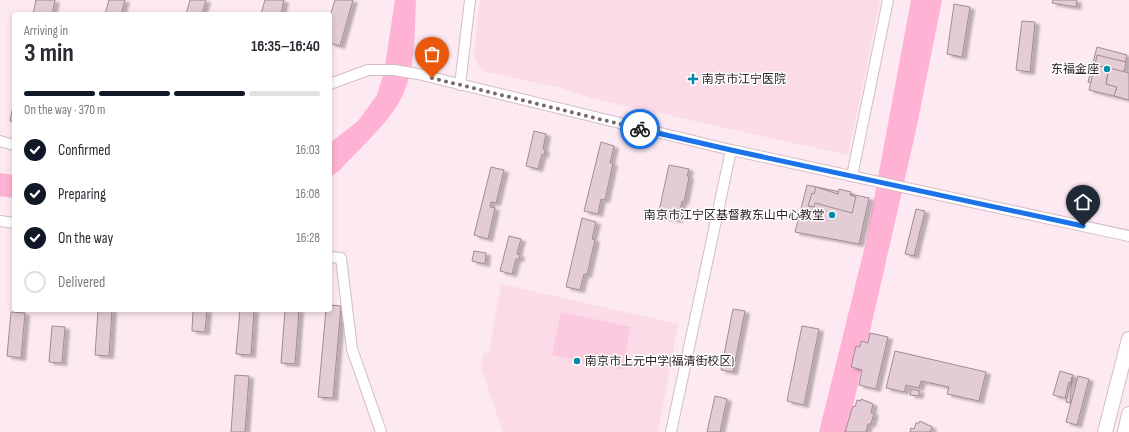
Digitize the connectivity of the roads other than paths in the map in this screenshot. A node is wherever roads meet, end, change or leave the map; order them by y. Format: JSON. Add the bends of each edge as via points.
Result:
{"nodes":[{"id":1,"x":470,"y":0,"type":"edge"},
{"id":2,"x":888,"y":0,"type":"edge"},
{"id":3,"x":332,"y":83,"type":"edge"},
{"id":4,"x":460,"y":85,"type":"junction"},
{"id":5,"x":0,"y":141,"type":"edge"},
{"id":6,"x":12,"y":144,"type":"edge"},
{"id":7,"x":731,"y":150,"type":"junction"},
{"id":8,"x":852,"y":176,"type":"junction"},
{"id":9,"x":0,"y":221,"type":"edge"},
{"id":10,"x":12,"y":223,"type":"edge"},
{"id":11,"x":1129,"y":236,"type":"edge"},
{"id":12,"x":332,"y":257,"type":"edge"},
{"id":13,"x":1129,"y":339,"type":"edge"},
{"id":14,"x":1129,"y":414,"type":"edge"},
{"id":15,"x":381,"y":432,"type":"edge"},
{"id":16,"x":671,"y":432,"type":"edge"},
{"id":17,"x":1105,"y":432,"type":"edge"},
{"id":18,"x":1125,"y":432,"type":"edge"}],
"edges":[{"from":1,"to":4,"type":"street"},
{"from":2,"to":8,"type":"street"},
{"from":3,"to":4,"type":"street","via":[[368,70],[394,70]]},
{"from":4,"to":7,"type":"street"},
{"from":5,"to":6,"type":"street"},
{"from":7,"to":8,"type":"street"},
{"from":7,"to":16,"type":"street"},
{"from":8,"to":11,"type":"street"},
{"from":9,"to":10,"type":"street"},
{"from":12,"to":15,"type":"street","via":[[341,258],[352,348]]},
{"from":13,"to":17,"type":"main road"},
{"from":14,"to":18,"type":"main road"}]}
